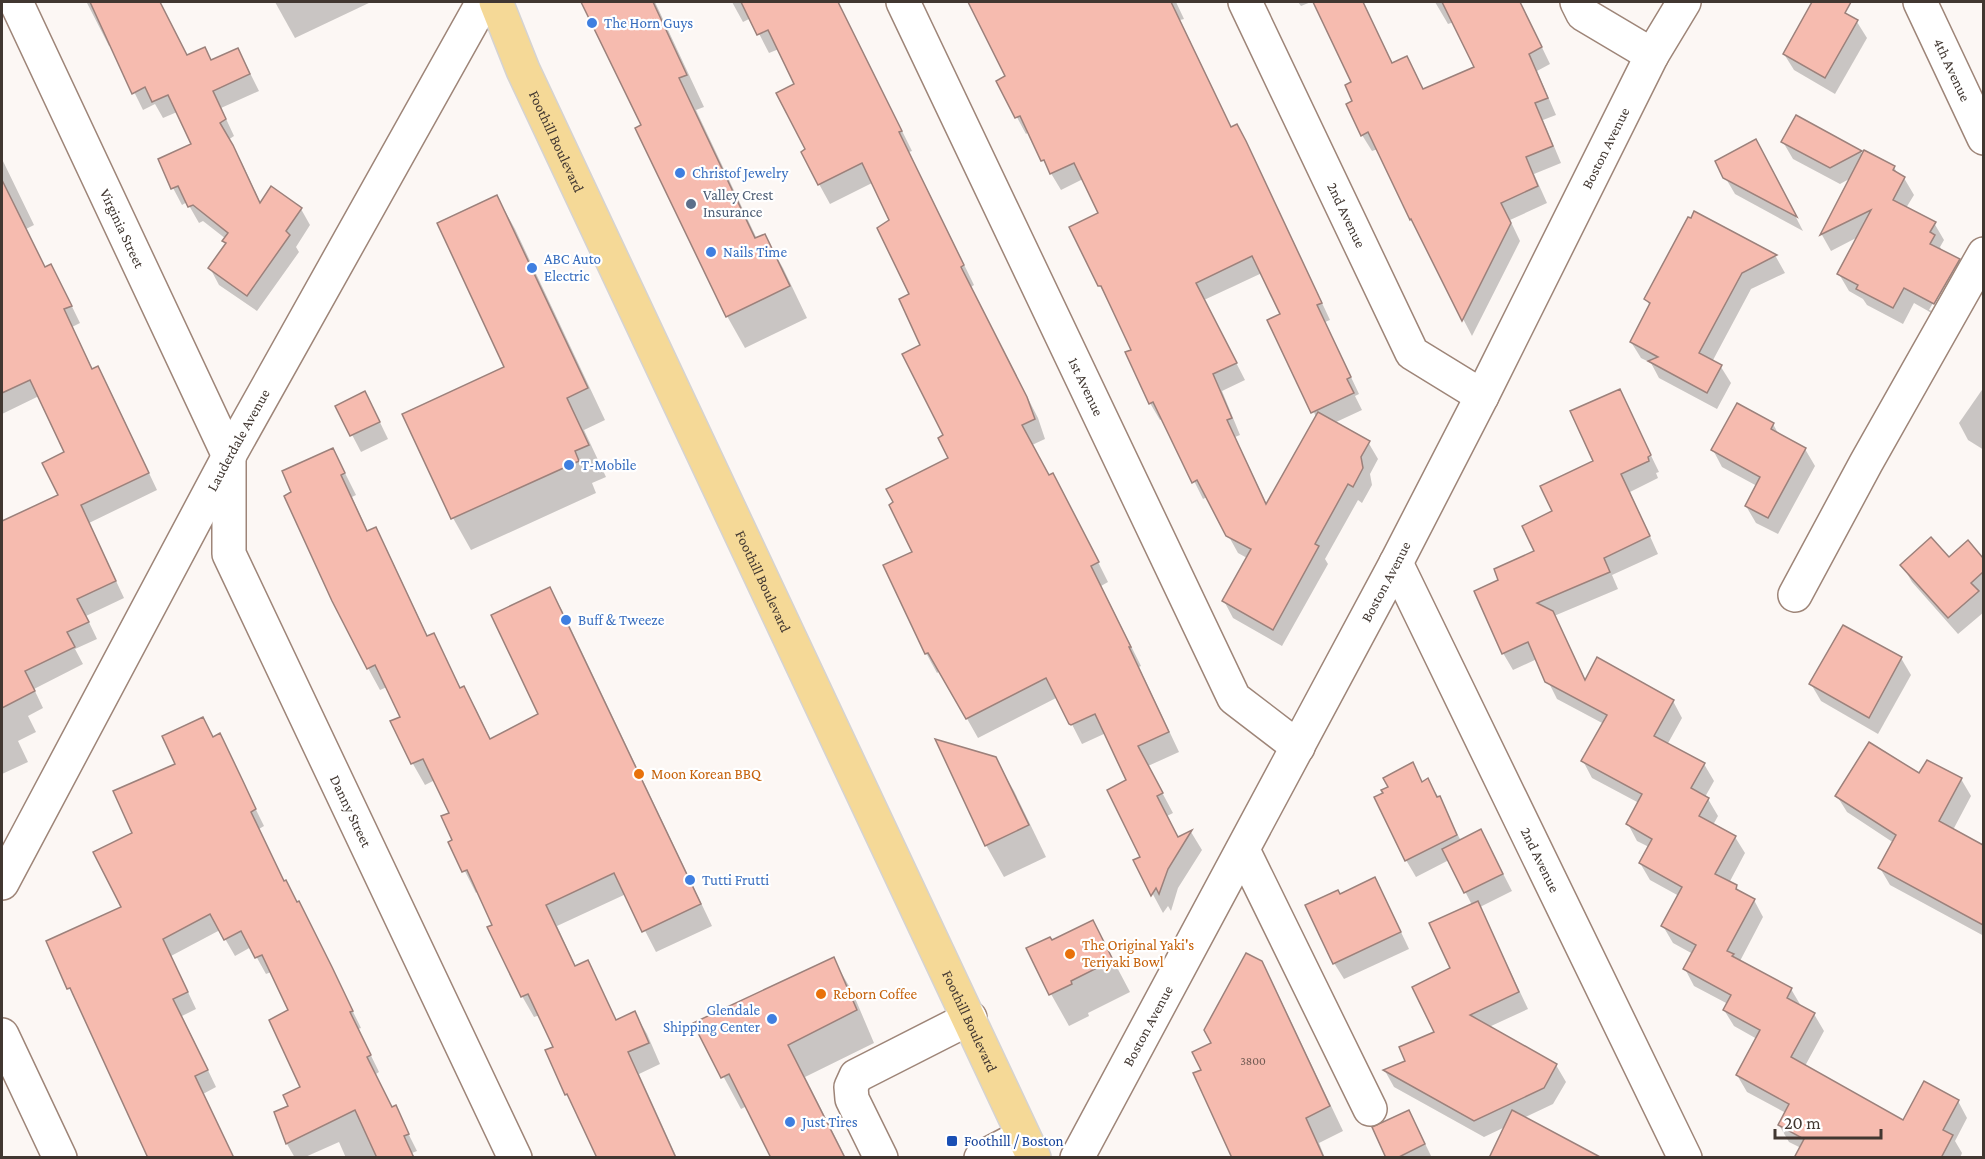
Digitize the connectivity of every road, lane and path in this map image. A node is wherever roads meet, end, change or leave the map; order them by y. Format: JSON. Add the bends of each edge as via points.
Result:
{"nodes":[{"id":1,"x":16,"y":2,"type":"edge"},
{"id":2,"x":483,"y":2,"type":"edge"},
{"id":3,"x":496,"y":2,"type":"edge"},
{"id":4,"x":903,"y":2,"type":"edge"},
{"id":5,"x":1245,"y":2,"type":"edge"},
{"id":6,"x":1578,"y":2,"type":"edge"},
{"id":7,"x":1684,"y":2,"type":"edge"},
{"id":8,"x":1920,"y":2,"type":"edge"},
{"id":9,"x":1652,"y":55,"type":"junction"},
{"id":10,"x":1983,"y":138,"type":"edge"},
{"id":11,"x":1983,"y":254,"type":"edge"},
{"id":12,"x":1482,"y":396,"type":"junction"},
{"id":13,"x":229,"y":456,"type":"junction"},
{"id":14,"x":1396,"y":563,"type":"junction"},
{"id":15,"x":1796,"y":595,"type":"dead end"},
{"id":16,"x":1298,"y":747,"type":"junction"},
{"id":17,"x":1243,"y":850,"type":"junction"},
{"id":18,"x":2,"y":883,"type":"edge"},
{"id":19,"x":969,"y":1018,"type":"junction"},
{"id":20,"x":2,"y":1035,"type":"edge"},
{"id":21,"x":1370,"y":1109,"type":"dead end"},
{"id":22,"x":1029,"y":1147,"type":"edge"},
{"id":23,"x":60,"y":1158,"type":"edge"},
{"id":24,"x":515,"y":1158,"type":"edge"},
{"id":25,"x":881,"y":1158,"type":"edge"},
{"id":26,"x":981,"y":1158,"type":"edge"},
{"id":27,"x":1077,"y":1158,"type":"edge"},
{"id":28,"x":1685,"y":1158,"type":"edge"}],
"edges":[{"from":1,"to":13,"type":"street","name":"Virginia Street"},
{"from":2,"to":13,"type":"street","name":"Lauderdale Avenue"},
{"from":3,"to":19,"type":"main road","name":"Foothill Boulevard","via":[[524,70]]},
{"from":4,"to":16,"type":"street","name":"1st Avenue","via":[[1233,698]]},
{"from":5,"to":12,"type":"street","name":"2nd Avenue","via":[[1412,353]]},
{"from":6,"to":9,"type":"street","via":[[1583,14]]},
{"from":7,"to":9,"type":"street","name":"Boston Avenue"},
{"from":8,"to":10,"type":"street","name":"4th Avenue"},
{"from":9,"to":12,"type":"street","name":"Boston Avenue"},
{"from":11,"to":15,"type":"street"},
{"from":12,"to":14,"type":"street","name":"Boston Avenue"},
{"from":13,"to":18,"type":"street","name":"Lauderdale Avenue"},
{"from":13,"to":24,"type":"street","name":"Danny Street","via":[[229,554]]},
{"from":14,"to":16,"type":"street","name":"Boston Avenue"},
{"from":14,"to":28,"type":"street","name":"2nd Avenue"},
{"from":16,"to":17,"type":"street","name":"Boston Avenue"},
{"from":17,"to":21,"type":"street"},
{"from":17,"to":27,"type":"street","name":"Boston Avenue"},
{"from":19,"to":22,"type":"main road","name":"Foothill Boulevard"},
{"from":19,"to":25,"type":"street","via":[[856,1076],[852,1098]]},
{"from":20,"to":23,"type":"street"},
{"from":22,"to":26,"type":"street"}]}
